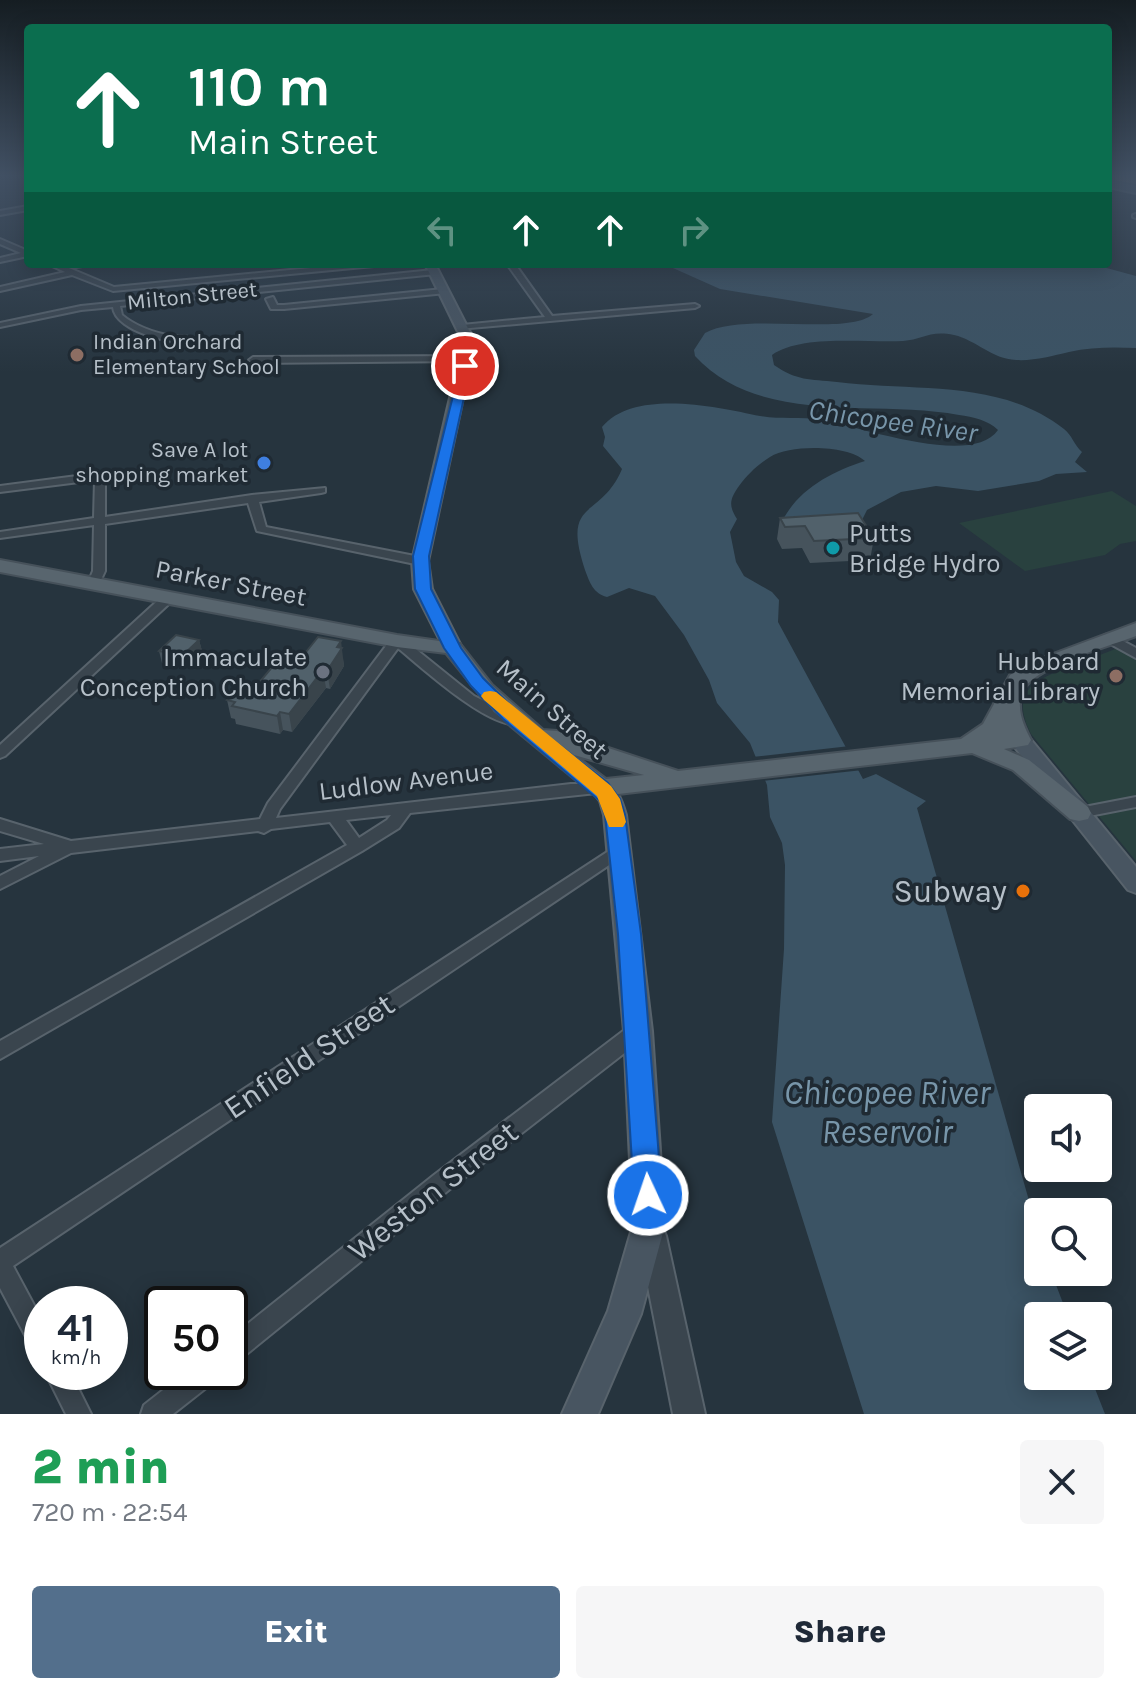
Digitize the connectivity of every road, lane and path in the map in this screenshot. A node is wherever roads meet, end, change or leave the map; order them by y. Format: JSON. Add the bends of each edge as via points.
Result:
{"nodes":[{"id":1,"x":0,"y":241,"type":"edge"},
{"id":2,"x":24,"y":244,"type":"edge"},
{"id":3,"x":12,"y":246,"type":"junction"},
{"id":4,"x":24,"y":252,"type":"edge"},
{"id":5,"x":24,"y":255,"type":"edge"},
{"id":6,"x":0,"y":260,"type":"edge"},
{"id":7,"x":60,"y":268,"type":"edge"},
{"id":8,"x":332,"y":268,"type":"edge"},
{"id":9,"x":432,"y":268,"type":"edge"},
{"id":10,"x":514,"y":268,"type":"edge"},
{"id":11,"x":70,"y":273,"type":"junction"},
{"id":12,"x":0,"y":289,"type":"edge"},
{"id":13,"x":443,"y":291,"type":"junction"},
{"id":14,"x":270,"y":299,"type":"dead end"},
{"id":15,"x":116,"y":304,"type":"junction"},
{"id":16,"x":695,"y":306,"type":"dead end"},
{"id":17,"x":550,"y":319,"type":"junction"},
{"id":18,"x":0,"y":325,"type":"edge"},
{"id":19,"x":462,"y":327,"type":"junction"},
{"id":20,"x":172,"y":339,"type":"dead end"},
{"id":21,"x":466,"y":358,"type":"junction"},
{"id":22,"x":253,"y":360,"type":"dead end"},
{"id":23,"x":0,"y":489,"type":"edge"},
{"id":24,"x":321,"y":490,"type":"dead end"},
{"id":25,"x":252,"y":498,"type":"junction"},
{"id":26,"x":100,"y":520,"type":"junction"},
{"id":27,"x":0,"y":535,"type":"edge"},
{"id":28,"x":420,"y":561,"type":"junction"},
{"id":29,"x":0,"y":566,"type":"edge"},
{"id":30,"x":94,"y":583,"type":"junction"},
{"id":31,"x":169,"y":597,"type":"junction"},
{"id":32,"x":1136,"y":629,"type":"edge"},
{"id":33,"x":1110,"y":638,"type":"junction"},
{"id":34,"x":397,"y":641,"type":"junction"},
{"id":35,"x":453,"y":648,"type":"junction"},
{"id":36,"x":1136,"y":654,"type":"edge"},
{"id":37,"x":1010,"y":694,"type":"junction"},
{"id":38,"x":521,"y":725,"type":"junction"},
{"id":39,"x":1020,"y":740,"type":"junction"},
{"id":40,"x":969,"y":744,"type":"junction"},
{"id":41,"x":0,"y":753,"type":"edge"},
{"id":42,"x":697,"y":775,"type":"junction"},
{"id":43,"x":601,"y":788,"type":"junction"},
{"id":44,"x":1136,"y":802,"type":"edge"},
{"id":45,"x":404,"y":810,"type":"junction"},
{"id":46,"x":1079,"y":813,"type":"junction"},
{"id":47,"x":335,"y":818,"type":"junction"},
{"id":48,"x":0,"y":825,"type":"edge"},
{"id":49,"x":264,"y":827,"type":"junction"},
{"id":50,"x":71,"y":847,"type":"junction"},
{"id":51,"x":356,"y":847,"type":"junction"},
{"id":52,"x":618,"y":851,"type":"junction"},
{"id":53,"x":0,"y":855,"type":"edge"},
{"id":54,"x":0,"y":883,"type":"edge"},
{"id":55,"x":1136,"y":884,"type":"edge"},
{"id":56,"x":638,"y":1031,"type":"junction"},
{"id":57,"x":0,"y":1051,"type":"edge"},
{"id":58,"x":649,"y":1225,"type":"junction"},
{"id":59,"x":0,"y":1263,"type":"edge"},
{"id":60,"x":24,"y":1309,"type":"edge"},
{"id":61,"x":248,"y":1339,"type":"edge"},
{"id":62,"x":66,"y":1390,"type":"edge"},
{"id":63,"x":183,"y":1390,"type":"edge"},
{"id":64,"x":79,"y":1414,"type":"edge"},
{"id":65,"x":153,"y":1414,"type":"edge"},
{"id":66,"x":580,"y":1414,"type":"edge"},
{"id":67,"x":689,"y":1414,"type":"edge"}],
"edges":[{"from":1,"to":3,"type":"street"},
{"from":2,"to":3,"type":"street"},
{"from":3,"to":4,"type":"street"},
{"from":5,"to":6,"type":"street"},
{"from":7,"to":11,"type":"street"},
{"from":8,"to":11,"type":"street","via":[[113,289]]},
{"from":9,"to":13,"type":"main road","name":"Main Street"},
{"from":9,"to":15,"type":"street","name":"Milton Street"},
{"from":10,"to":17,"type":"street"},
{"from":11,"to":12,"type":"street"},
{"from":13,"to":14,"type":"street","via":[[284,307],[274,307]]},
{"from":13,"to":19,"type":"main road","name":"Main Street"},
{"from":15,"to":18,"type":"street","name":"Milton Street"},
{"from":15,"to":20,"type":"street","via":[[124,321]]},
{"from":16,"to":17,"type":"street"},
{"from":17,"to":19,"type":"street"},
{"from":19,"to":21,"type":"main road","name":"Main Street","via":[[469,342]]},
{"from":21,"to":22,"type":"street"},
{"from":21,"to":28,"type":"main road","name":"Main Street"},
{"from":23,"to":26,"type":"street","via":[[100,476]]},
{"from":24,"to":25,"type":"street"},
{"from":25,"to":26,"type":"street"},
{"from":25,"to":28,"type":"street","via":[[261,529]]},
{"from":26,"to":27,"type":"street"},
{"from":26,"to":30,"type":"street"},
{"from":28,"to":35,"type":"main road","name":"Main Street","via":[[423,589]]},
{"from":29,"to":30,"type":"main road","name":"Parker Street"},
{"from":30,"to":31,"type":"main road","name":"Parker Street"},
{"from":31,"to":34,"type":"main road","name":"Parker Street"},
{"from":31,"to":41,"type":"street"},
{"from":32,"to":33,"type":"main road"},
{"from":33,"to":36,"type":"street"},
{"from":33,"to":37,"type":"main road","via":[[1036,667]]},
{"from":34,"to":35,"type":"main road","name":"Parker Street"},
{"from":34,"to":38,"type":"street","via":[[477,704]]},
{"from":34,"to":49,"type":"street","via":[[273,807]]},
{"from":35,"to":38,"type":"main road","name":"Main Street","via":[[477,682]]},
{"from":37,"to":39,"type":"main road","via":[[1010,721]]},
{"from":37,"to":40,"type":"main road","via":[[992,728]]},
{"from":38,"to":42,"type":"main road","via":[[646,769]]},
{"from":38,"to":43,"type":"main road","name":"Main Street"},
{"from":39,"to":40,"type":"main road","name":"Ludlow Avenue"},
{"from":39,"to":46,"type":"main road"},
{"from":40,"to":42,"type":"main road","name":"Ludlow Avenue"},
{"from":40,"to":46,"type":"main road","via":[[1021,765]]},
{"from":42,"to":43,"type":"main road","name":"Ludlow Avenue"},
{"from":43,"to":45,"type":"street","name":"Ludlow Avenue"},
{"from":43,"to":52,"type":"main road","name":"Main Street","via":[[615,815]]},
{"from":44,"to":46,"type":"street"},
{"from":45,"to":47,"type":"street","name":"Ludlow Avenue"},
{"from":45,"to":51,"type":"street","via":[[393,824]]},
{"from":46,"to":55,"type":"main road"},
{"from":47,"to":49,"type":"street","name":"Ludlow Avenue"},
{"from":47,"to":51,"type":"street"},
{"from":48,"to":50,"type":"street"},
{"from":49,"to":50,"type":"street","name":"Ludlow Avenue"},
{"from":50,"to":53,"type":"street","name":"Ludlow Avenue"},
{"from":50,"to":54,"type":"street"},
{"from":51,"to":57,"type":"street"},
{"from":52,"to":56,"type":"main road","name":"Main Street"},
{"from":52,"to":59,"type":"street","name":"Enfield Street"},
{"from":56,"to":58,"type":"main road","name":"Main Street"},
{"from":56,"to":61,"type":"street","name":"Weston Street"},
{"from":58,"to":66,"type":"main road","name":"Main Street","via":[[624,1314]]},
{"from":58,"to":67,"type":"street"},
{"from":59,"to":60,"type":"street"},
{"from":62,"to":64,"type":"street"},
{"from":63,"to":65,"type":"street"}]}
